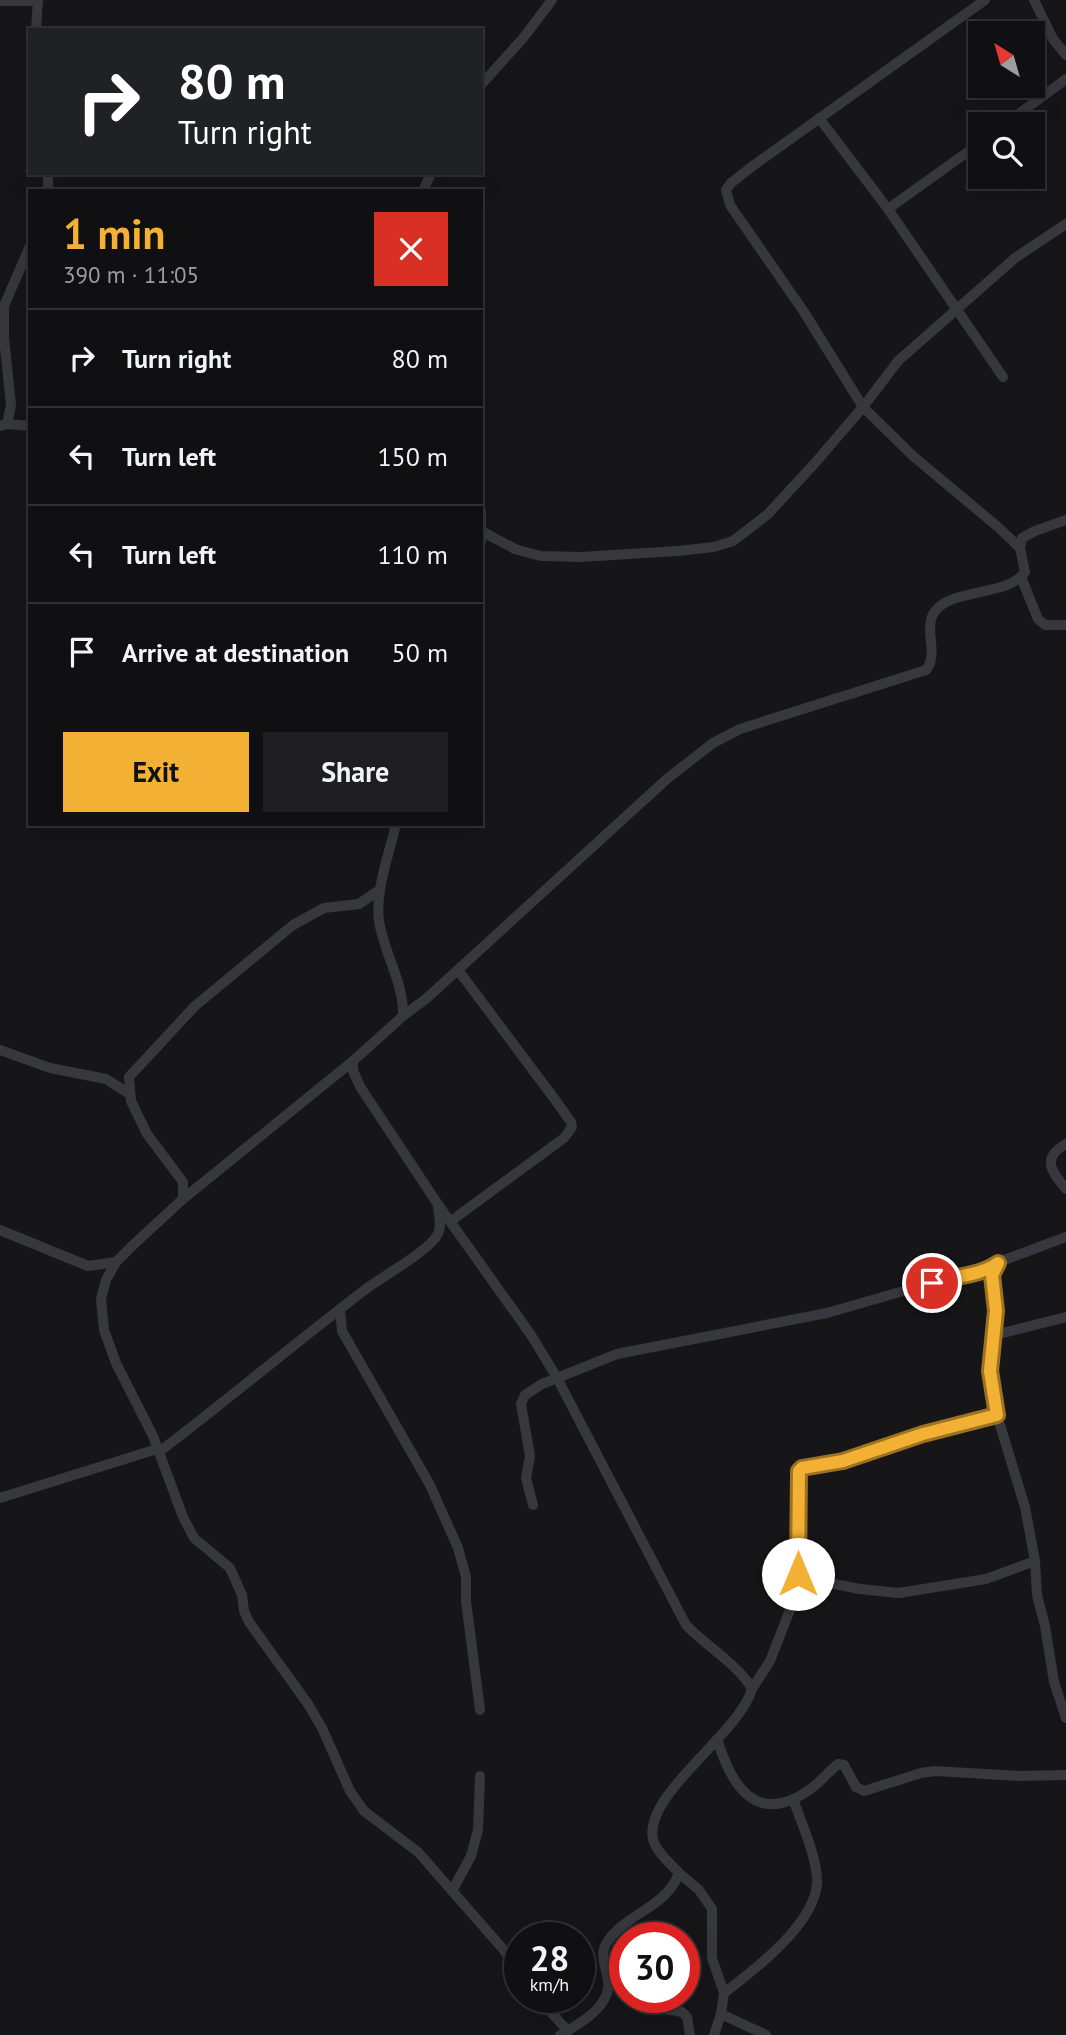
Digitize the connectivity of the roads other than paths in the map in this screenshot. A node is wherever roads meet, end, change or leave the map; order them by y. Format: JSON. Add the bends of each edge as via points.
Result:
{"nodes":[{"id":1,"x":38,"y":0,"type":"edge"},
{"id":2,"x":552,"y":0,"type":"edge"},
{"id":3,"x":985,"y":0,"type":"edge"},
{"id":4,"x":1034,"y":0,"type":"edge"},
{"id":5,"x":0,"y":1,"type":"edge"},
{"id":6,"x":36,"y":28,"type":"edge"},
{"id":7,"x":1066,"y":55,"type":"edge"},
{"id":8,"x":1066,"y":79,"type":"edge"},
{"id":9,"x":483,"y":83,"type":"edge"},
{"id":10,"x":1021,"y":112,"type":"edge"},
{"id":11,"x":819,"y":118,"type":"junction"},
{"id":12,"x":968,"y":152,"type":"edge"},
{"id":13,"x":888,"y":209,"type":"junction"},
{"id":14,"x":1066,"y":224,"type":"edge"},
{"id":15,"x":28,"y":251,"type":"edge"},
{"id":16,"x":957,"y":309,"type":"junction"},
{"id":17,"x":1003,"y":377,"type":"dead end"},
{"id":18,"x":863,"y":407,"type":"junction"},
{"id":19,"x":4,"y":425,"type":"edge"},
{"id":20,"x":28,"y":426,"type":"edge"},
{"id":21,"x":1066,"y":520,"type":"edge"},
{"id":22,"x":483,"y":536,"type":"edge"},
{"id":23,"x":1020,"y":548,"type":"junction"},
{"id":24,"x":1021,"y":577,"type":"junction"},
{"id":25,"x":1066,"y":625,"type":"edge"},
{"id":26,"x":396,"y":826,"type":"edge"},
{"id":27,"x":378,"y":891,"type":"junction"},
{"id":28,"x":458,"y":970,"type":"junction"},
{"id":29,"x":403,"y":1016,"type":"junction"},
{"id":30,"x":0,"y":1050,"type":"edge"},
{"id":31,"x":353,"y":1060,"type":"junction"},
{"id":32,"x":129,"y":1077,"type":"junction"},
{"id":33,"x":106,"y":1079,"type":"junction"},
{"id":34,"x":128,"y":1093,"type":"junction"},
{"id":35,"x":1066,"y":1144,"type":"edge"},
{"id":36,"x":1066,"y":1189,"type":"edge"},
{"id":37,"x":183,"y":1199,"type":"junction"},
{"id":38,"x":438,"y":1203,"type":"junction"},
{"id":39,"x":454,"y":1226,"type":"junction"},
{"id":40,"x":0,"y":1230,"type":"edge"},
{"id":41,"x":438,"y":1234,"type":"junction"},
{"id":42,"x":1066,"y":1237,"type":"edge"},
{"id":43,"x":116,"y":1262,"type":"junction"},
{"id":44,"x":998,"y":1263,"type":"junction"},
{"id":45,"x":88,"y":1266,"type":"junction"},
{"id":46,"x":104,"y":1287,"type":"junction"},
{"id":47,"x":340,"y":1309,"type":"junction"},
{"id":48,"x":1066,"y":1317,"type":"edge"},
{"id":49,"x":324,"y":1321,"type":"junction"},
{"id":50,"x":340,"y":1324,"type":"junction"},
{"id":51,"x":995,"y":1335,"type":"junction"},
{"id":52,"x":556,"y":1376,"type":"junction"},
{"id":53,"x":997,"y":1415,"type":"junction"},
{"id":54,"x":158,"y":1450,"type":"junction"},
{"id":55,"x":0,"y":1498,"type":"edge"},
{"id":56,"x":533,"y":1505,"type":"dead end"},
{"id":57,"x":1035,"y":1562,"type":"junction"},
{"id":58,"x":798,"y":1590,"type":"junction"},
{"id":59,"x":751,"y":1689,"type":"junction"},
{"id":60,"x":480,"y":1710,"type":"dead end"},
{"id":61,"x":1066,"y":1718,"type":"edge"},
{"id":62,"x":717,"y":1739,"type":"junction"},
{"id":63,"x":1066,"y":1775,"type":"edge"},
{"id":64,"x":480,"y":1776,"type":"dead end"},
{"id":65,"x":793,"y":1799,"type":"junction"},
{"id":66,"x":679,"y":1873,"type":"junction"},
{"id":67,"x":452,"y":1891,"type":"junction"},
{"id":68,"x":504,"y":1950,"type":"edge"},
{"id":69,"x":607,"y":1976,"type":"joint"},
{"id":70,"x":724,"y":1993,"type":"junction"},
{"id":71,"x":549,"y":2013,"type":"edge"},
{"id":72,"x":684,"y":2013,"type":"edge"},
{"id":73,"x":721,"y":2014,"type":"junction"},
{"id":74,"x":564,"y":2033,"type":"edge"},
{"id":75,"x":690,"y":2035,"type":"edge"},
{"id":76,"x":713,"y":2035,"type":"edge"},
{"id":77,"x":766,"y":2035,"type":"edge"}],
"edges":[{"from":1,"to":5,"type":"street"},
{"from":1,"to":6,"type":"street"},
{"from":2,"to":9,"type":"street"},
{"from":3,"to":11,"type":"street"},
{"from":4,"to":7,"type":"street"},
{"from":8,"to":10,"type":"street"},
{"from":11,"to":13,"type":"street"},
{"from":11,"to":18,"type":"street","via":[[731,183],[727,197]]},
{"from":12,"to":13,"type":"street"},
{"from":13,"to":16,"type":"street"},
{"from":14,"to":16,"type":"street","via":[[1014,258]]},
{"from":15,"to":19,"type":"street","via":[[4,306],[11,405]]},
{"from":16,"to":17,"type":"street"},
{"from":16,"to":18,"type":"street","via":[[898,361]]},
{"from":18,"to":22,"type":"street","via":[[768,514],[733,541],[714,547],[582,558],[541,556]]},
{"from":18,"to":23,"type":"street"},
{"from":19,"to":20,"type":"street"},
{"from":21,"to":23,"type":"street","via":[[1027,534]]},
{"from":23,"to":24,"type":"street","via":[[1025,564]]},
{"from":24,"to":25,"type":"street","via":[[1038,619],[1045,625]]},
{"from":24,"to":28,"type":"street","via":[[940,606],[931,618],[933,657],[926,670],[740,729],[713,743],[668,778]]},
{"from":26,"to":27,"type":"street"},
{"from":27,"to":29,"type":"street","via":[[379,920]]},
{"from":27,"to":32,"type":"street","via":[[359,904],[324,908],[293,925],[195,1006]]},
{"from":28,"to":29,"type":"street"},
{"from":28,"to":39,"type":"street","via":[[572,1128]]},
{"from":29,"to":31,"type":"street"},
{"from":30,"to":33,"type":"street","via":[[50,1068]]},
{"from":31,"to":37,"type":"street"},
{"from":31,"to":38,"type":"street","via":[[361,1088]]},
{"from":32,"to":33,"type":"street"},
{"from":32,"to":34,"type":"street"},
{"from":33,"to":34,"type":"street"},
{"from":34,"to":37,"type":"street","via":[[147,1135],[183,1182]]},
{"from":35,"to":36,"type":"street","via":[[1051,1158],[1052,1171]]},
{"from":37,"to":43,"type":"street"},
{"from":38,"to":39,"type":"street"},
{"from":38,"to":41,"type":"street"},
{"from":39,"to":41,"type":"street"},
{"from":39,"to":52,"type":"street"},
{"from":40,"to":45,"type":"street"},
{"from":41,"to":47,"type":"street"},
{"from":42,"to":44,"type":"street"},
{"from":43,"to":45,"type":"street"},
{"from":43,"to":46,"type":"street"},
{"from":44,"to":51,"type":"street","via":[[992,1275]]},
{"from":44,"to":52,"type":"street","via":[[985,1272],[827,1313],[617,1354]]},
{"from":45,"to":46,"type":"street"},
{"from":46,"to":54,"type":"street","via":[[104,1330]]},
{"from":47,"to":49,"type":"street"},
{"from":47,"to":50,"type":"street"},
{"from":48,"to":51,"type":"street"},
{"from":49,"to":50,"type":"street"},
{"from":49,"to":54,"type":"street","via":[[229,1400]]},
{"from":50,"to":60,"type":"street","via":[[430,1485],[458,1548],[466,1577]]},
{"from":51,"to":53,"type":"street","via":[[990,1371]]},
{"from":52,"to":56,"type":"street","via":[[522,1399],[530,1455],[526,1478]]},
{"from":52,"to":59,"type":"street","via":[[686,1625],[744,1676]]},
{"from":53,"to":57,"type":"street","via":[[1025,1507]]},
{"from":53,"to":58,"type":"street","via":[[843,1461],[802,1468]]},
{"from":54,"to":55,"type":"street"},
{"from":54,"to":67,"type":"street","via":[[194,1538],[230,1568],[249,1622],[308,1704],[350,1791],[364,1811],[418,1852]]},
{"from":57,"to":58,"type":"street","via":[[986,1579],[899,1594],[814,1580]]},
{"from":57,"to":61,"type":"street","via":[[1054,1682]]},
{"from":58,"to":59,"type":"street","via":[[770,1661]]},
{"from":59,"to":62,"type":"street"},
{"from":62,"to":65,"type":"street","via":[[732,1776],[754,1801],[764,1804]]},
{"from":62,"to":66,"type":"street","via":[[659,1808],[652,1826],[654,1842]]},
{"from":63,"to":65,"type":"street","via":[[935,1771],[864,1791],[856,1787],[844,1765],[838,1764]]},
{"from":64,"to":67,"type":"street","via":[[478,1830],[471,1856]]},
{"from":65,"to":70,"type":"street","via":[[815,1869],[815,1892],[802,1921]]},
{"from":66,"to":69,"type":"street","via":[[665,1897],[605,1945],[602,1955]]},
{"from":66,"to":70,"type":"street","via":[[712,1909],[712,1958]]},
{"from":67,"to":68,"type":"street"},
{"from":69,"to":74,"type":"street","via":[[602,2004]]},
{"from":70,"to":73,"type":"street"},
{"from":71,"to":74,"type":"street"},
{"from":72,"to":75,"type":"street"},
{"from":73,"to":76,"type":"street"},
{"from":73,"to":77,"type":"street"}]}
